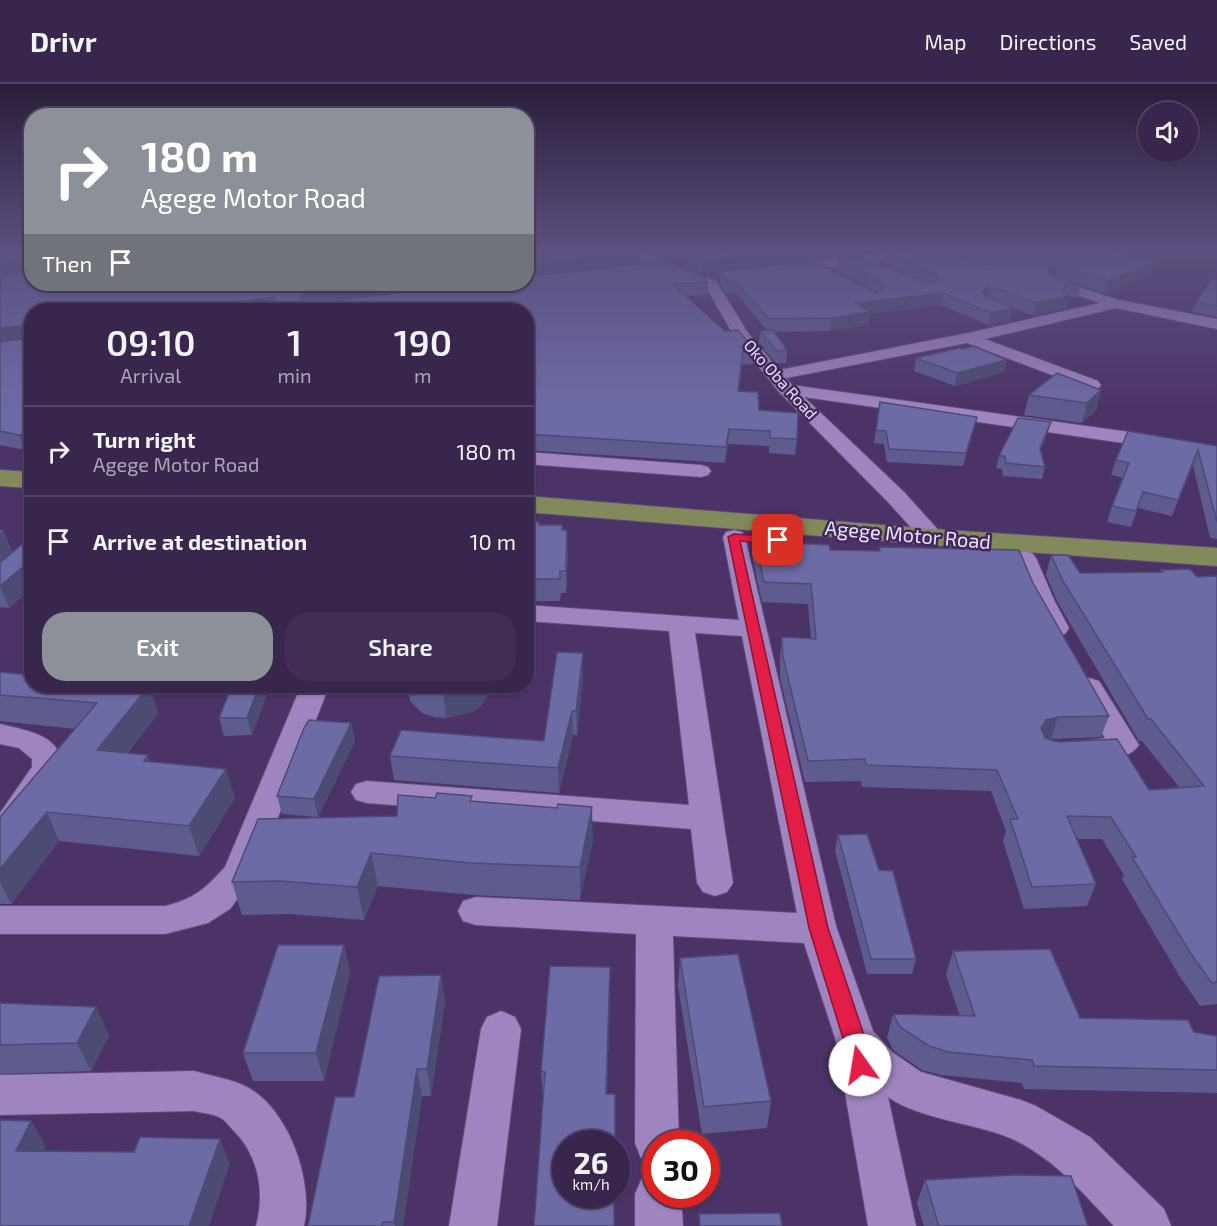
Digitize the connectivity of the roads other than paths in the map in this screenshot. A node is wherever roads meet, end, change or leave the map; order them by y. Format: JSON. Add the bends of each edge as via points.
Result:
{"nodes":[{"id":1,"x":723,"y":301,"type":"edge"},
{"id":2,"x":1108,"y":301,"type":"edge"},
{"id":3,"x":1116,"y":304,"type":"junction"},
{"id":4,"x":1007,"y":312,"type":"edge"},
{"id":5,"x":1033,"y":324,"type":"junction"},
{"id":6,"x":1217,"y":324,"type":"edge"},
{"id":7,"x":968,"y":338,"type":"junction"},
{"id":8,"x":782,"y":382,"type":"junction"},
{"id":9,"x":1092,"y":386,"type":"edge"},
{"id":10,"x":1144,"y":440,"type":"edge"},
{"id":11,"x":534,"y":459,"type":"edge"},
{"id":12,"x":0,"y":464,"type":"edge"},
{"id":13,"x":24,"y":466,"type":"edge"},
{"id":14,"x":701,"y":471,"type":"dead end"},
{"id":15,"x":0,"y":478,"type":"edge"},
{"id":16,"x":24,"y":480,"type":"edge"},
{"id":17,"x":534,"y":505,"type":"edge"},
{"id":18,"x":534,"y":521,"type":"edge"},
{"id":19,"x":734,"y":537,"type":"junction"},
{"id":20,"x":932,"y":537,"type":"junction"},
{"id":21,"x":1217,"y":557,"type":"edge"},
{"id":22,"x":1024,"y":558,"type":"junction"},
{"id":23,"x":1217,"y":570,"type":"edge"},
{"id":24,"x":534,"y":614,"type":"edge"},
{"id":25,"x":681,"y":623,"type":"junction"},
{"id":26,"x":752,"y":629,"type":"junction"},
{"id":27,"x":312,"y":693,"type":"edge"},
{"id":28,"x":0,"y":734,"type":"edge"},
{"id":29,"x":1062,"y":750,"type":"edge"},
{"id":30,"x":367,"y":792,"type":"dead end"},
{"id":31,"x":706,"y":818,"type":"junction"},
{"id":32,"x":0,"y":839,"type":"edge"},
{"id":33,"x":715,"y":883,"type":"dead end"},
{"id":34,"x":476,"y":911,"type":"dead end"},
{"id":35,"x":0,"y":920,"type":"edge"},
{"id":36,"x":654,"y":922,"type":"junction"},
{"id":37,"x":819,"y":929,"type":"junction"},
{"id":38,"x":501,"y":1029,"type":"dead end"},
{"id":39,"x":856,"y":1041,"type":"junction"},
{"id":40,"x":0,"y":1095,"type":"edge"},
{"id":41,"x":657,"y":1130,"type":"edge"},
{"id":42,"x":658,"y":1208,"type":"edge"},
{"id":43,"x":280,"y":1226,"type":"edge"},
{"id":44,"x":473,"y":1226,"type":"edge"},
{"id":45,"x":659,"y":1226,"type":"edge"},
{"id":46,"x":892,"y":1226,"type":"edge"},
{"id":47,"x":1147,"y":1226,"type":"edge"}],
"edges":[{"from":1,"to":8,"type":"street","name":"Oko Oba Road","via":[[741,335]]},
{"from":2,"to":3,"type":"street"},
{"from":3,"to":5,"type":"street"},
{"from":3,"to":6,"type":"street"},
{"from":4,"to":5,"type":"street"},
{"from":5,"to":7,"type":"street"},
{"from":7,"to":8,"type":"street"},
{"from":7,"to":9,"type":"street"},
{"from":8,"to":10,"type":"street"},
{"from":8,"to":20,"type":"street","name":"Oko Oba Road"},
{"from":11,"to":14,"type":"street"},
{"from":12,"to":13,"type":"main road"},
{"from":15,"to":16,"type":"main road"},
{"from":17,"to":20,"type":"main road","name":"Agege Motor Road"},
{"from":18,"to":19,"type":"main road","name":"Agege Motor Road"},
{"from":19,"to":22,"type":"main road","name":"Agege Motor Road"},
{"from":19,"to":26,"type":"street"},
{"from":20,"to":21,"type":"main road","name":"Agege Motor Road"},
{"from":22,"to":23,"type":"main road","name":"Agege Motor Road"},
{"from":22,"to":29,"type":"street","via":[[1042,602],[1124,745]]},
{"from":24,"to":25,"type":"street"},
{"from":25,"to":26,"type":"street"},
{"from":25,"to":31,"type":"street"},
{"from":26,"to":37,"type":"street"},
{"from":27,"to":35,"type":"street","via":[[239,874],[216,899],[195,913],[165,920]]},
{"from":28,"to":32,"type":"street","via":[[29,741],[46,755],[48,768]]},
{"from":30,"to":31,"type":"street"},
{"from":31,"to":33,"type":"street"},
{"from":34,"to":36,"type":"street"},
{"from":36,"to":37,"type":"street"},
{"from":36,"to":41,"type":"street"},
{"from":37,"to":39,"type":"street"},
{"from":38,"to":44,"type":"street"},
{"from":39,"to":46,"type":"street"},
{"from":39,"to":47,"type":"street","via":[[877,1065],[910,1088],[1021,1121],[1074,1152]]},
{"from":40,"to":43,"type":"street","via":[[194,1092],[234,1102],[260,1126],[273,1150],[282,1178]]},
{"from":42,"to":45,"type":"street"}]}
